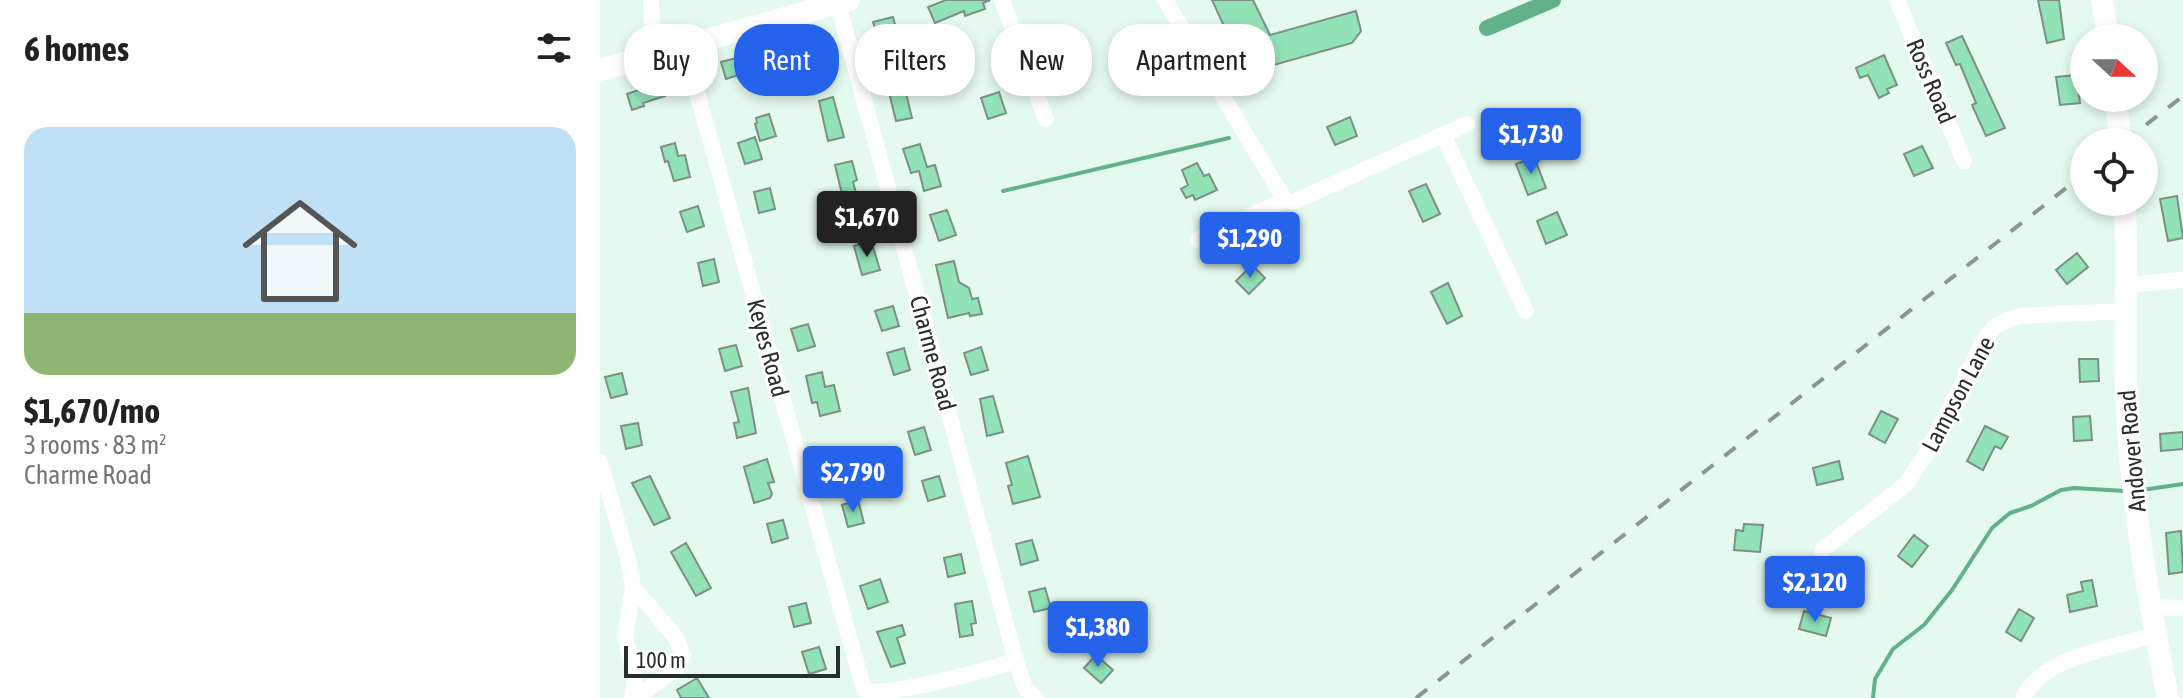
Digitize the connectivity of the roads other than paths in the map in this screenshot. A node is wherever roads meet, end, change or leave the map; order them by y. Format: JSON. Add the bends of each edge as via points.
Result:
{"nodes":[{"id":1,"x":651,"y":0,"type":"edge"},
{"id":2,"x":1002,"y":0,"type":"edge"},
{"id":3,"x":1165,"y":0,"type":"edge"},
{"id":4,"x":1897,"y":0,"type":"edge"},
{"id":5,"x":2102,"y":0,"type":"edge"},
{"id":6,"x":841,"y":1,"type":"edge"},
{"id":7,"x":652,"y":24,"type":"edge"},
{"id":8,"x":2106,"y":24,"type":"edge"},
{"id":9,"x":718,"y":36,"type":"edge"},
{"id":10,"x":624,"y":63,"type":"edge"},
{"id":11,"x":600,"y":70,"type":"edge"},
{"id":12,"x":698,"y":96,"type":"edge"},
{"id":13,"x":1046,"y":119,"type":"dead end"},
{"id":14,"x":1467,"y":124,"type":"dead end"},
{"id":15,"x":1443,"y":135,"type":"junction"},
{"id":16,"x":1964,"y":161,"type":"dead end"},
{"id":17,"x":1285,"y":200,"type":"junction"},
{"id":18,"x":2125,"y":216,"type":"edge"},
{"id":19,"x":1197,"y":240,"type":"dead end"},
{"id":20,"x":2183,"y":280,"type":"edge"},
{"id":21,"x":2126,"y":285,"type":"junction"},
{"id":22,"x":1526,"y":311,"type":"dead end"},
{"id":23,"x":2126,"y":311,"type":"junction"},
{"id":24,"x":600,"y":462,"type":"edge"},
{"id":25,"x":1822,"y":550,"type":"dead end"},
{"id":26,"x":633,"y":587,"type":"junction"},
{"id":27,"x":2150,"y":607,"type":"junction"},
{"id":28,"x":2183,"y":608,"type":"edge"},
{"id":29,"x":2155,"y":635,"type":"junction"},
{"id":30,"x":1016,"y":661,"type":"junction"},
{"id":31,"x":634,"y":698,"type":"edge"},
{"id":32,"x":1036,"y":698,"type":"edge"},
{"id":33,"x":2023,"y":698,"type":"edge"},
{"id":34,"x":2168,"y":698,"type":"edge"}],
"edges":[{"from":1,"to":7,"type":"street"},
{"from":2,"to":13,"type":"street"},
{"from":3,"to":17,"type":"street"},
{"from":4,"to":16,"type":"street","name":"Ross Road"},
{"from":5,"to":8,"type":"main road"},
{"from":6,"to":9,"type":"main road"},
{"from":6,"to":30,"type":"street","name":"Charme Road"},
{"from":10,"to":11,"type":"main road"},
{"from":12,"to":30,"type":"street","name":"Keyes Road","via":[[861,683],[869,694],[886,696],[924,690]]},
{"from":14,"to":15,"type":"street"},
{"from":15,"to":17,"type":"street","via":[[1293,202]]},
{"from":15,"to":22,"type":"street"},
{"from":17,"to":19,"type":"street"},
{"from":18,"to":21,"type":"main road","name":"Andover Road"},
{"from":20,"to":21,"type":"street"},
{"from":21,"to":23,"type":"main road","name":"Andover Road"},
{"from":23,"to":25,"type":"street","name":"Lampson Lane","via":[[2021,316],[1994,327],[1906,484]]},
{"from":23,"to":27,"type":"main road","name":"Andover Road","via":[[2127,413]]},
{"from":24,"to":26,"type":"street"},
{"from":26,"to":31,"type":"street","via":[[625,637]]},
{"from":26,"to":31,"type":"street","via":[[677,639],[683,655],[677,668]]},
{"from":27,"to":28,"type":"street"},
{"from":27,"to":29,"type":"main road","name":"Andover Road"},
{"from":29,"to":33,"type":"street","via":[[2055,666],[2032,682]]},
{"from":29,"to":34,"type":"main road","name":"Andover Road"},
{"from":30,"to":32,"type":"street","name":"Charme Road","via":[[1025,688]]}]}
